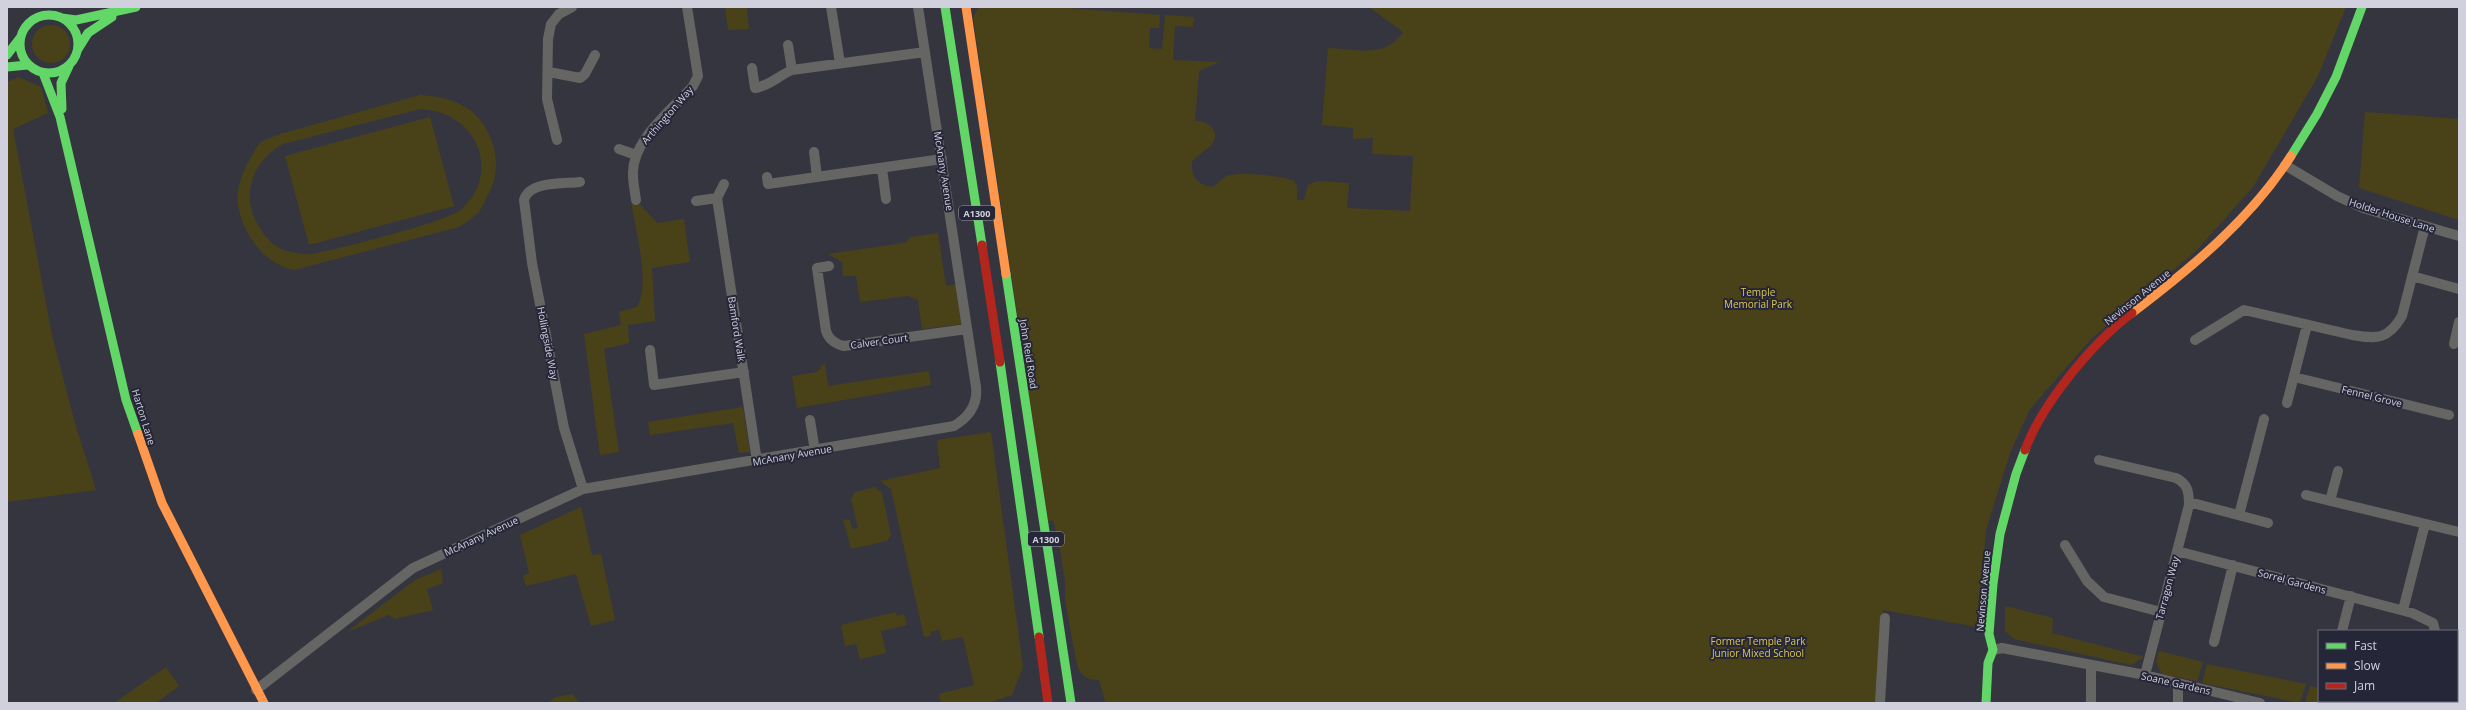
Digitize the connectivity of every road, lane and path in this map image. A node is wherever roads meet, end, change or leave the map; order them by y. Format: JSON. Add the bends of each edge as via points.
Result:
{"nodes":[{"id":1,"x":136,"y":7,"type":"edge"},
{"id":2,"x":572,"y":7,"type":"edge"},
{"id":3,"x":687,"y":7,"type":"edge"},
{"id":4,"x":832,"y":7,"type":"edge"},
{"id":5,"x":918,"y":7,"type":"edge"},
{"id":6,"x":945,"y":7,"type":"edge"},
{"id":7,"x":966,"y":7,"type":"edge"},
{"id":8,"x":2362,"y":7,"type":"edge"},
{"id":9,"x":31,"y":11,"type":"dead end"},
{"id":10,"x":44,"y":11,"type":"edge"},
{"id":11,"x":123,"y":11,"type":"junction"},
{"id":12,"x":62,"y":18,"type":"junction"},
{"id":13,"x":30,"y":22,"type":"junction"},
{"id":14,"x":20,"y":38,"type":"junction"},
{"id":15,"x":788,"y":45,"type":"dead end"},
{"id":16,"x":78,"y":48,"type":"junction"},
{"id":17,"x":925,"y":52,"type":"junction"},
{"id":18,"x":7,"y":55,"type":"edge"},
{"id":19,"x":595,"y":55,"type":"dead end"},
{"id":20,"x":840,"y":63,"type":"junction"},
{"id":21,"x":28,"y":64,"type":"junction"},
{"id":22,"x":69,"y":66,"type":"junction"},
{"id":23,"x":7,"y":67,"type":"edge"},
{"id":24,"x":752,"y":68,"type":"dead end"},
{"id":25,"x":792,"y":70,"type":"junction"},
{"id":26,"x":549,"y":72,"type":"junction"},
{"id":27,"x":43,"y":73,"type":"junction"},
{"id":28,"x":60,"y":117,"type":"junction"},
{"id":29,"x":557,"y":140,"type":"dead end"},
{"id":30,"x":619,"y":149,"type":"dead end"},
{"id":31,"x":814,"y":152,"type":"dead end"},
{"id":32,"x":636,"y":155,"type":"junction"},
{"id":33,"x":942,"y":159,"type":"junction"},
{"id":34,"x":2285,"y":165,"type":"junction"},
{"id":35,"x":882,"y":168,"type":"junction"},
{"id":36,"x":767,"y":177,"type":"dead end"},
{"id":37,"x":817,"y":177,"type":"junction"},
{"id":38,"x":580,"y":182,"type":"dead end"},
{"id":39,"x":724,"y":184,"type":"dead end"},
{"id":40,"x":717,"y":198,"type":"junction"},
{"id":41,"x":886,"y":199,"type":"dead end"},
{"id":42,"x":636,"y":200,"type":"dead end"},
{"id":43,"x":696,"y":201,"type":"dead end"},
{"id":44,"x":2425,"y":226,"type":"junction"},
{"id":45,"x":2459,"y":236,"type":"edge"},
{"id":46,"x":829,"y":266,"type":"dead end"},
{"id":47,"x":2412,"y":276,"type":"junction"},
{"id":48,"x":2459,"y":289,"type":"edge"},
{"id":49,"x":2459,"y":322,"type":"edge"},
{"id":50,"x":2307,"y":325,"type":"junction"},
{"id":51,"x":967,"y":329,"type":"junction"},
{"id":52,"x":2195,"y":340,"type":"dead end"},
{"id":53,"x":2454,"y":344,"type":"dead end"},
{"id":54,"x":650,"y":350,"type":"dead end"},
{"id":55,"x":744,"y":372,"type":"junction"},
{"id":56,"x":2294,"y":377,"type":"junction"},
{"id":57,"x":2287,"y":403,"type":"dead end"},
{"id":58,"x":2449,"y":415,"type":"dead end"},
{"id":59,"x":2264,"y":419,"type":"dead end"},
{"id":60,"x":810,"y":420,"type":"dead end"},
{"id":61,"x":815,"y":451,"type":"junction"},
{"id":62,"x":2099,"y":460,"type":"dead end"},
{"id":63,"x":757,"y":461,"type":"junction"},
{"id":64,"x":2338,"y":471,"type":"dead end"},
{"id":65,"x":583,"y":489,"type":"junction"},
{"id":66,"x":2306,"y":495,"type":"dead end"},
{"id":67,"x":2330,"y":500,"type":"junction"},
{"id":68,"x":2189,"y":502,"type":"junction"},
{"id":69,"x":2239,"y":515,"type":"junction"},
{"id":70,"x":2268,"y":523,"type":"dead end"},
{"id":71,"x":2425,"y":524,"type":"junction"},
{"id":72,"x":2459,"y":532,"type":"edge"},
{"id":73,"x":2065,"y":545,"type":"dead end"},
{"id":74,"x":2177,"y":551,"type":"junction"},
{"id":75,"x":2233,"y":565,"type":"junction"},
{"id":76,"x":2351,"y":596,"type":"junction"},
{"id":77,"x":2403,"y":610,"type":"junction"},
{"id":78,"x":2161,"y":612,"type":"junction"},
{"id":79,"x":1885,"y":618,"type":"dead end"},
{"id":80,"x":2342,"y":630,"type":"edge"},
{"id":81,"x":2435,"y":630,"type":"edge"},
{"id":82,"x":2214,"y":642,"type":"dead end"},
{"id":83,"x":1993,"y":650,"type":"junction"},
{"id":84,"x":2090,"y":665,"type":"junction"},
{"id":85,"x":2145,"y":675,"type":"junction"},
{"id":86,"x":2178,"y":683,"type":"junction"},
{"id":87,"x":256,"y":690,"type":"junction"},
{"id":88,"x":261,"y":702,"type":"edge"},
{"id":89,"x":1048,"y":703,"type":"edge"},
{"id":90,"x":1072,"y":703,"type":"edge"},
{"id":91,"x":1880,"y":703,"type":"edge"},
{"id":92,"x":1986,"y":703,"type":"edge"},
{"id":93,"x":2090,"y":703,"type":"edge"},
{"id":94,"x":2178,"y":703,"type":"edge"},
{"id":95,"x":2260,"y":703,"type":"edge"}],
"edges":[{"from":1,"to":11,"type":"main road"},
{"from":2,"to":26,"type":"street","via":[[559,14],[551,24],[548,39]]},
{"from":3,"to":32,"type":"street","name":"Arthington Way","via":[[697,71],[696,81],[641,142]]},
{"from":4,"to":20,"type":"street"},
{"from":5,"to":17,"type":"street","name":"McAnany Avenue"},
{"from":6,"to":89,"type":"main road","number":"A1300","via":[[1009,419]]},
{"from":7,"to":90,"type":"main road","name":"John Reid Road","number":"A1300"},
{"from":8,"to":34,"type":"main road","name":"Nevinson Avenue","via":[[2336,77],[2317,114]]},
{"from":9,"to":13,"type":"main road"},
{"from":10,"to":12,"type":"main road"},
{"from":10,"to":13,"type":"main road"},
{"from":11,"to":12,"type":"main road","via":[[115,10],[76,20]]},
{"from":11,"to":16,"type":"main road","via":[[90,30],[82,38]]},
{"from":12,"to":16,"type":"main road","via":[[75,30]]},
{"from":13,"to":14,"type":"main road"},
{"from":14,"to":18,"type":"main road","via":[[17,46]]},
{"from":14,"to":21,"type":"main road","via":[[21,52]]},
{"from":15,"to":25,"type":"street"},
{"from":16,"to":22,"type":"main road"},
{"from":17,"to":20,"type":"street"},
{"from":17,"to":33,"type":"street","name":"McAnany Avenue"},
{"from":19,"to":26,"type":"street","via":[[585,74],[580,78]]},
{"from":20,"to":25,"type":"street"},
{"from":21,"to":23,"type":"main road"},
{"from":21,"to":27,"type":"main road"},
{"from":22,"to":27,"type":"main road","via":[[57,73]]},
{"from":22,"to":28,"type":"main road","name":"Harton Lane","via":[[61,83]]},
{"from":24,"to":25,"type":"street","via":[[755,88],[766,87],[774,78]]},
{"from":26,"to":29,"type":"street","via":[[547,99]]},
{"from":27,"to":28,"type":"main road","name":"Harton Lane"},
{"from":28,"to":87,"type":"main road","name":"Harton Lane","via":[[126,400],[142,447],[162,503]]},
{"from":30,"to":32,"type":"street"},
{"from":31,"to":37,"type":"street"},
{"from":32,"to":42,"type":"street","name":"Arthington Way","via":[[632,174]]},
{"from":33,"to":35,"type":"street"},
{"from":33,"to":51,"type":"street","name":"McAnany Avenue"},
{"from":34,"to":44,"type":"street","name":"Holder House Lane","via":[[2337,196],[2363,208]]},
{"from":34,"to":83,"type":"main road","name":"Nevinson Avenue","via":[[2253,206],[2228,232],[2181,276],[2120,322],[2079,364],[2032,431],[2016,474],[2000,534],[1989,634]]},
{"from":35,"to":37,"type":"street"},
{"from":35,"to":41,"type":"street"},
{"from":36,"to":37,"type":"street","via":[[768,184]]},
{"from":38,"to":65,"type":"street","name":"Hollingside Way","via":[[534,188],[526,194],[524,207],[532,263],[564,428]]},
{"from":39,"to":40,"type":"street"},
{"from":40,"to":43,"type":"street"},
{"from":40,"to":55,"type":"street","name":"Bamford Walk"},
{"from":44,"to":45,"type":"street","name":"Holder House Lane"},
{"from":44,"to":47,"type":"street"},
{"from":46,"to":51,"type":"street","name":"Calver Court","via":[[817,268],[826,332],[838,345]]},
{"from":47,"to":48,"type":"street"},
{"from":47,"to":50,"type":"street","via":[[2402,316],[2394,328],[2384,336],[2370,338]]},
{"from":49,"to":53,"type":"street"},
{"from":50,"to":52,"type":"street","via":[[2244,310]]},
{"from":50,"to":56,"type":"street"},
{"from":51,"to":61,"type":"street","name":"McAnany Avenue","via":[[977,394],[973,410],[962,422],[954,426]]},
{"from":54,"to":55,"type":"street","via":[[654,385]]},
{"from":55,"to":63,"type":"street","name":"Bamford Walk"},
{"from":56,"to":57,"type":"street"},
{"from":56,"to":58,"type":"street","name":"Fennel Grove"},
{"from":59,"to":69,"type":"street"},
{"from":60,"to":61,"type":"street"},
{"from":61,"to":63,"type":"street","name":"McAnany Avenue"},
{"from":62,"to":68,"type":"street","name":"Tarragon Way","via":[[2176,478],[2184,482],[2189,493]]},
{"from":63,"to":65,"type":"street","name":"McAnany Avenue"},
{"from":64,"to":67,"type":"street"},
{"from":65,"to":87,"type":"street","name":"McAnany Avenue","via":[[413,568]]},
{"from":66,"to":67,"type":"street"},
{"from":67,"to":71,"type":"street"},
{"from":68,"to":69,"type":"street"},
{"from":68,"to":74,"type":"street","name":"Tarragon Way"},
{"from":69,"to":70,"type":"street"},
{"from":71,"to":72,"type":"street"},
{"from":71,"to":77,"type":"street"},
{"from":73,"to":78,"type":"street","via":[[2087,581],[2104,597]]},
{"from":74,"to":75,"type":"street","name":"Sorrel Gardens"},
{"from":74,"to":78,"type":"street","name":"Tarragon Way"},
{"from":75,"to":76,"type":"street","name":"Sorrel Gardens"},
{"from":75,"to":82,"type":"street"},
{"from":76,"to":77,"type":"street","name":"Sorrel Gardens"},
{"from":76,"to":80,"type":"street"},
{"from":77,"to":81,"type":"street","name":"Sorrel Gardens","via":[[2424,617],[2432,623]]},
{"from":78,"to":85,"type":"street","name":"Tarragon Way"},
{"from":79,"to":91,"type":"street"},
{"from":83,"to":84,"type":"street","name":"Soane Gardens","via":[[2002,648]]},
{"from":83,"to":92,"type":"main road","name":"Nevinson Avenue","via":[[1988,663]]},
{"from":84,"to":85,"type":"street","name":"Soane Gardens"},
{"from":84,"to":93,"type":"street"},
{"from":85,"to":86,"type":"street","name":"Soane Gardens"},
{"from":86,"to":94,"type":"street"},
{"from":86,"to":95,"type":"street","name":"Soane Gardens"},
{"from":87,"to":88,"type":"main road","name":"Harton Lane"}]}
